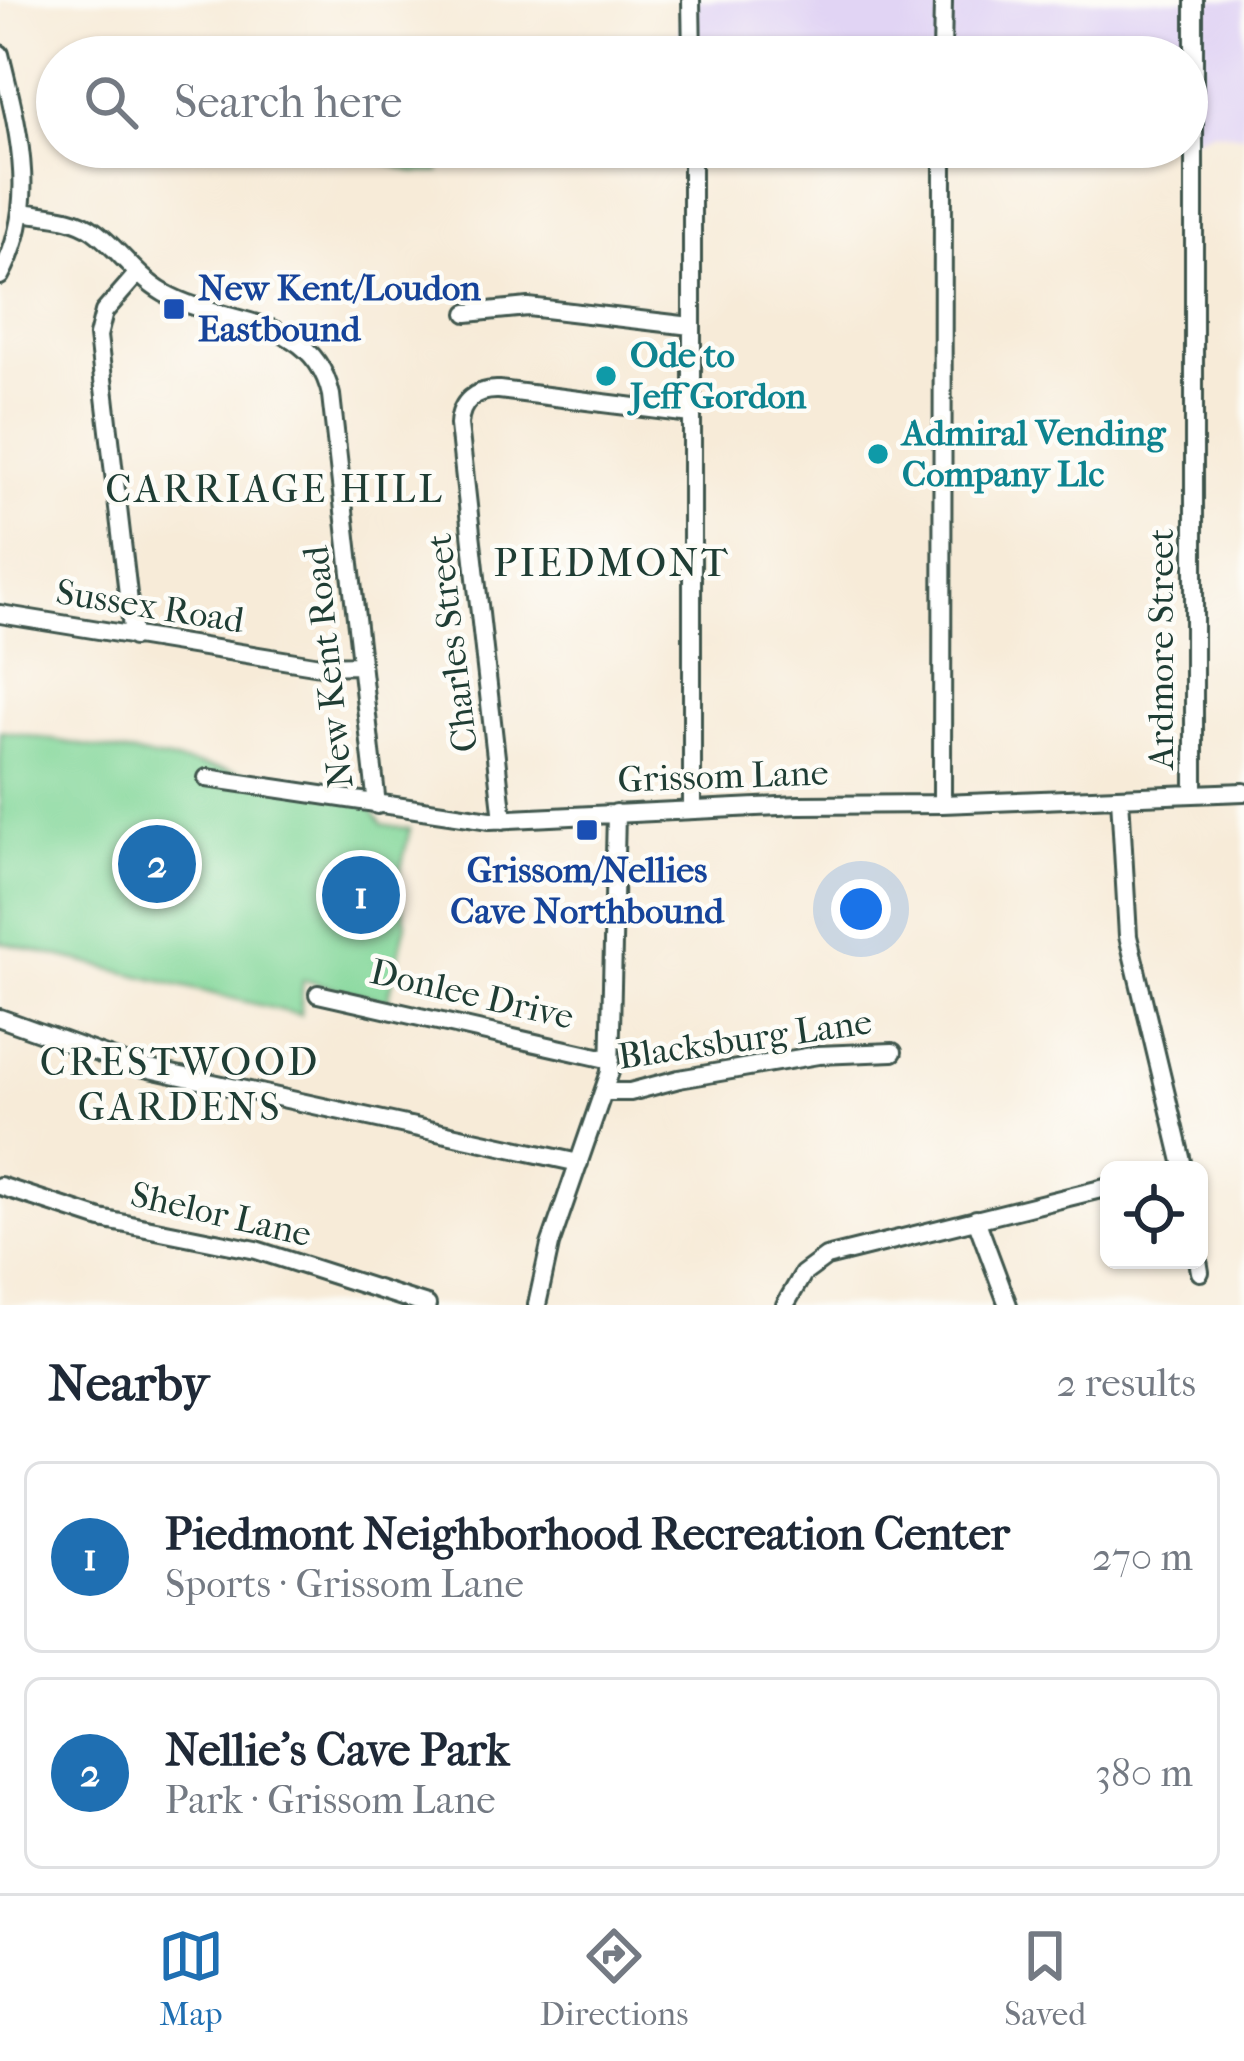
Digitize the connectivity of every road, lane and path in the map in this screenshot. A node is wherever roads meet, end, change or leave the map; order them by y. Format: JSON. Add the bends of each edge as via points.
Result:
{"nodes":[{"id":1,"x":692,"y":0,"type":"edge"},
{"id":2,"x":943,"y":0,"type":"edge"},
{"id":3,"x":1194,"y":0,"type":"edge"},
{"id":4,"x":692,"y":36,"type":"edge"},
{"id":5,"x":942,"y":36,"type":"edge"},
{"id":6,"x":1194,"y":36,"type":"edge"},
{"id":7,"x":0,"y":54,"type":"edge"},
{"id":8,"x":7,"y":111,"type":"edge"},
{"id":9,"x":692,"y":168,"type":"edge"},
{"id":10,"x":943,"y":168,"type":"edge"},
{"id":11,"x":1194,"y":168,"type":"edge"},
{"id":12,"x":22,"y":212,"type":"junction"},
{"id":13,"x":138,"y":273,"type":"junction"},
{"id":14,"x":0,"y":276,"type":"edge"},
{"id":15,"x":467,"y":313,"type":"dead end"},
{"id":16,"x":691,"y":326,"type":"junction"},
{"id":17,"x":691,"y":414,"type":"junction"},
{"id":18,"x":0,"y":614,"type":"edge"},
{"id":19,"x":133,"y":637,"type":"junction"},
{"id":20,"x":360,"y":664,"type":"junction"},
{"id":21,"x":207,"y":778,"type":"dead end"},
{"id":22,"x":1244,"y":793,"type":"edge"},
{"id":23,"x":1194,"y":794,"type":"junction"},
{"id":24,"x":1120,"y":797,"type":"junction"},
{"id":25,"x":942,"y":804,"type":"junction"},
{"id":26,"x":376,"y":805,"type":"junction"},
{"id":27,"x":692,"y":809,"type":"junction"},
{"id":28,"x":616,"y":813,"type":"junction"},
{"id":29,"x":503,"y":820,"type":"junction"},
{"id":30,"x":318,"y":994,"type":"dead end"},
{"id":31,"x":0,"y":1018,"type":"edge"},
{"id":32,"x":893,"y":1052,"type":"dead end"},
{"id":33,"x":611,"y":1060,"type":"junction"},
{"id":34,"x":605,"y":1091,"type":"junction"},
{"id":35,"x":1182,"y":1161,"type":"edge"},
{"id":36,"x":580,"y":1163,"type":"junction"},
{"id":37,"x":0,"y":1186,"type":"edge"},
{"id":38,"x":1100,"y":1189,"type":"edge"},
{"id":39,"x":976,"y":1219,"type":"junction"},
{"id":40,"x":427,"y":1305,"type":"edge"},
{"id":41,"x":537,"y":1305,"type":"edge"},
{"id":42,"x":785,"y":1305,"type":"edge"},
{"id":43,"x":1008,"y":1305,"type":"edge"}],
"edges":[{"from":1,"to":4,"type":"street"},
{"from":2,"to":5,"type":"street"},
{"from":3,"to":6,"type":"street","name":"Ardmore Street"},
{"from":7,"to":8,"type":"street"},
{"from":8,"to":12,"type":"street","via":[[23,167]]},
{"from":9,"to":16,"type":"street"},
{"from":10,"to":25,"type":"street"},
{"from":11,"to":23,"type":"street","name":"Ardmore Street"},
{"from":12,"to":13,"type":"street","name":"New Kent Road","via":[[82,224]]},
{"from":12,"to":14,"type":"street"},
{"from":13,"to":19,"type":"street","via":[[104,312],[98,336]]},
{"from":13,"to":20,"type":"street","name":"New Kent Road","via":[[181,301],[290,335],[319,363],[331,395]]},
{"from":15,"to":16,"type":"street","via":[[528,307]]},
{"from":16,"to":17,"type":"street"},
{"from":17,"to":27,"type":"street"},
{"from":17,"to":29,"type":"street","name":"Charles Street","via":[[491,389],[460,413]]},
{"from":18,"to":19,"type":"street","name":"Sussex Road"},
{"from":19,"to":20,"type":"street","name":"Sussex Road","via":[[320,666]]},
{"from":20,"to":26,"type":"street","name":"New Kent Road"},
{"from":21,"to":26,"type":"street","name":"Grissom Lane"},
{"from":22,"to":23,"type":"street","name":"Grissom Lane"},
{"from":23,"to":24,"type":"street","name":"Grissom Lane"},
{"from":24,"to":25,"type":"street","name":"Grissom Lane"},
{"from":24,"to":35,"type":"street","via":[[1128,936]]},
{"from":25,"to":27,"type":"street","name":"Grissom Lane"},
{"from":26,"to":29,"type":"street","name":"Grissom Lane"},
{"from":27,"to":28,"type":"street","name":"Grissom Lane"},
{"from":28,"to":29,"type":"street","name":"Grissom Lane"},
{"from":28,"to":33,"type":"street"},
{"from":30,"to":33,"type":"street","name":"Donlee Drive"},
{"from":31,"to":36,"type":"street","via":[[131,1065]]},
{"from":32,"to":34,"type":"street","name":"Blacksburg Lane","via":[[818,1055]]},
{"from":33,"to":34,"type":"street"},
{"from":34,"to":36,"type":"street"},
{"from":36,"to":41,"type":"street"},
{"from":37,"to":40,"type":"street","name":"Shelor Lane","via":[[101,1219],[256,1250]]},
{"from":38,"to":39,"type":"street"},
{"from":39,"to":42,"type":"street","via":[[826,1257],[803,1274]]},
{"from":39,"to":43,"type":"street"}]}
